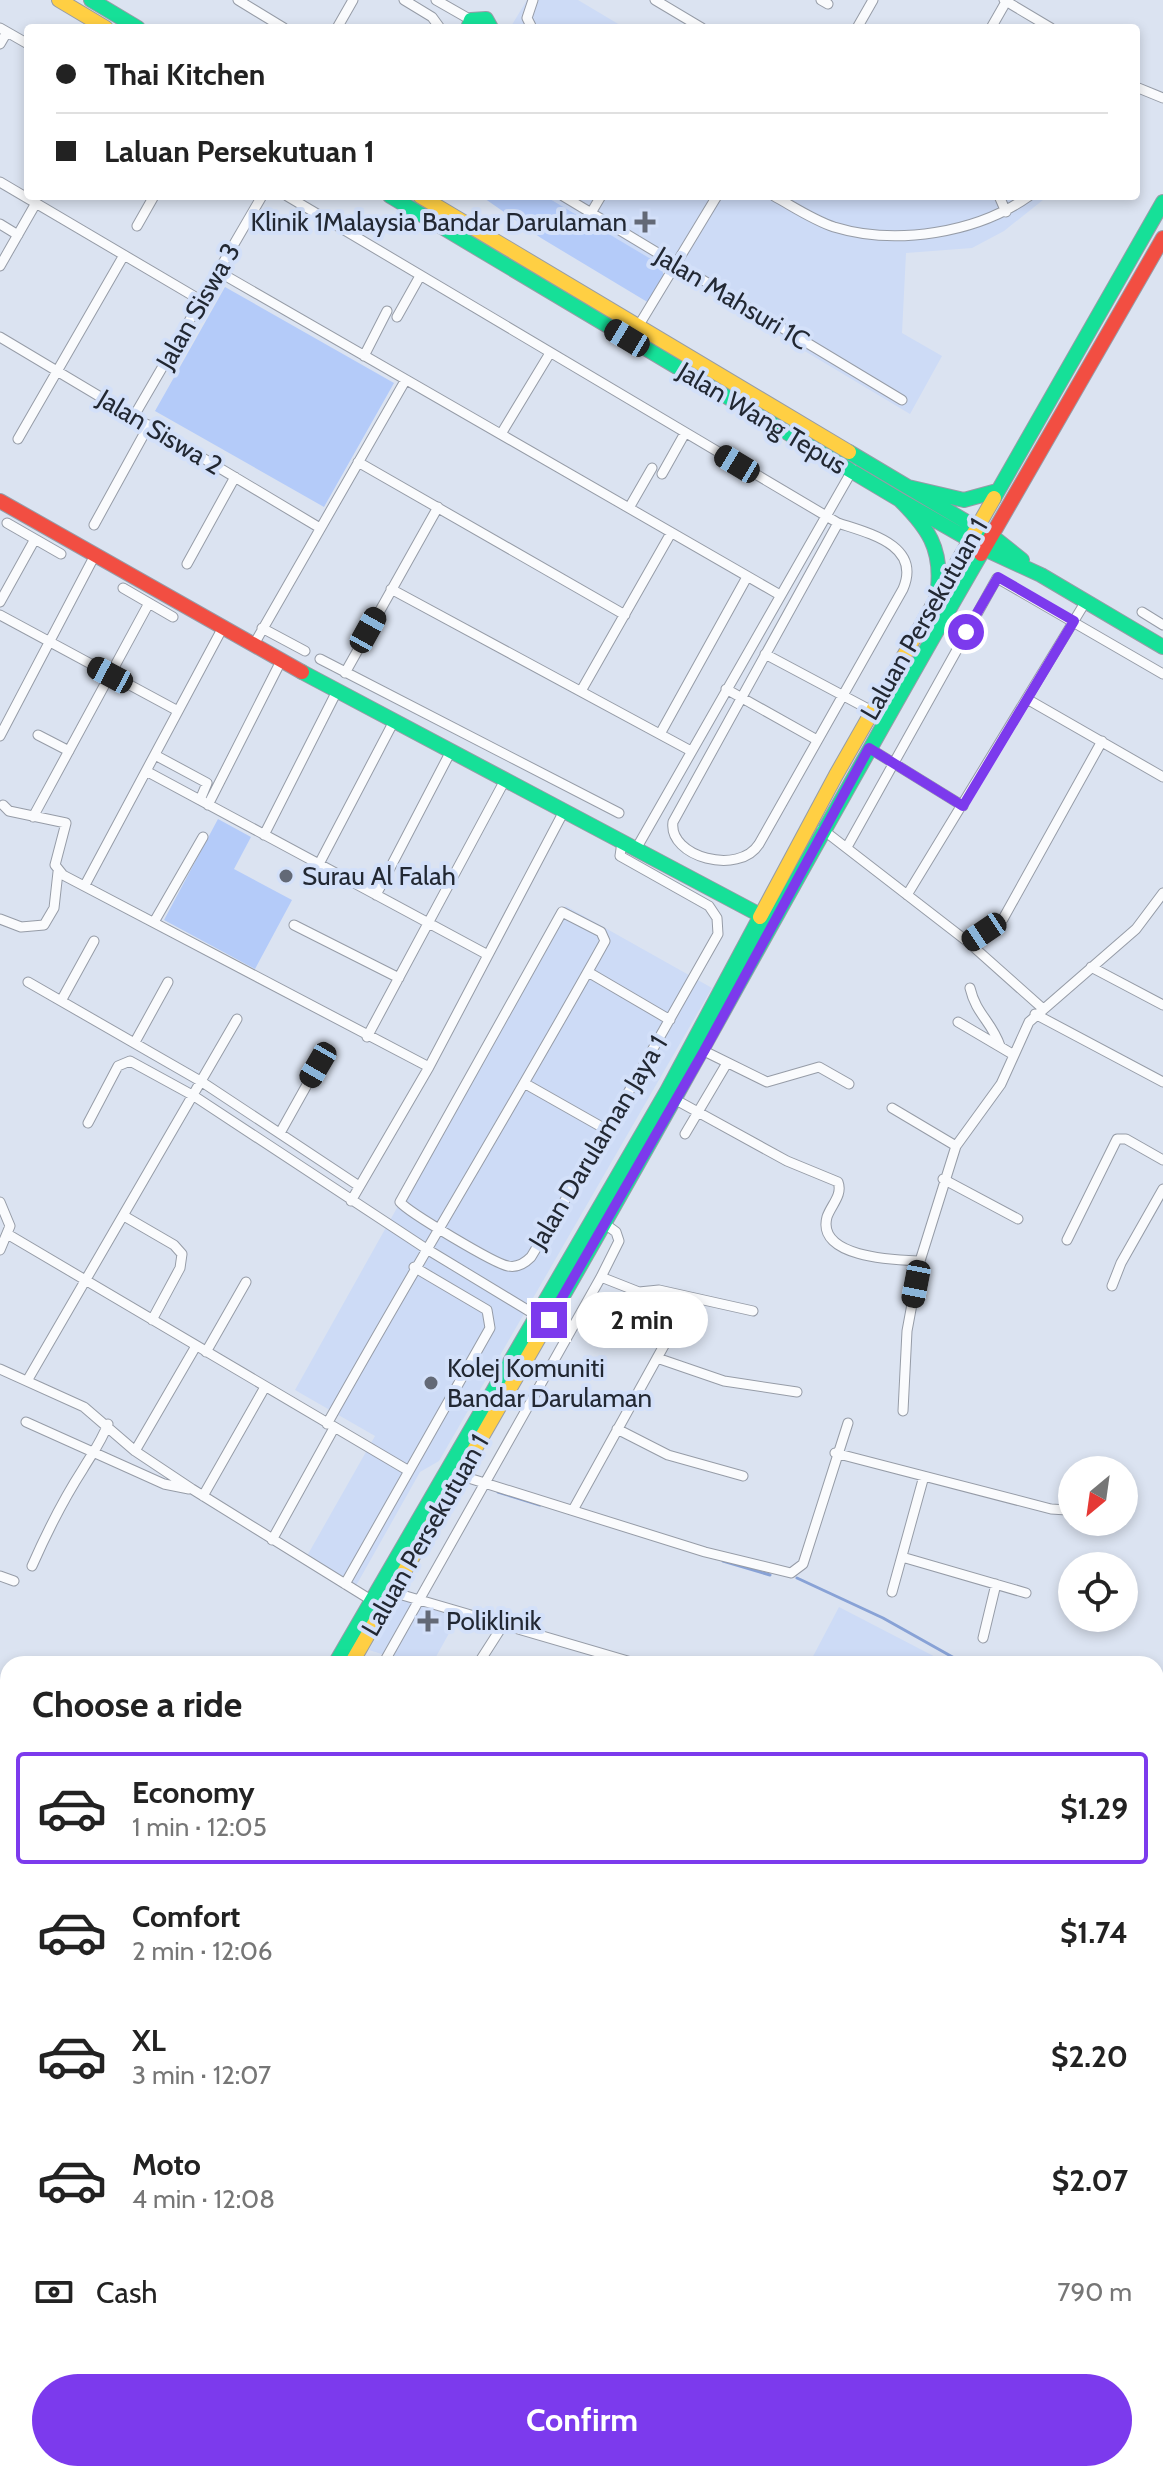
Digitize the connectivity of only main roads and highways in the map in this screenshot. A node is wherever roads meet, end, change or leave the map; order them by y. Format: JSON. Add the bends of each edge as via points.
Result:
{"nodes":[{"id":1,"x":59,"y":0,"type":"edge"},
{"id":2,"x":91,"y":0,"type":"edge"},
{"id":3,"x":99,"y":24,"type":"edge"},
{"id":4,"x":131,"y":24,"type":"edge"},
{"id":5,"x":469,"y":24,"type":"edge"},
{"id":6,"x":488,"y":24,"type":"edge"},
{"id":7,"x":397,"y":200,"type":"edge"},
{"id":8,"x":427,"y":200,"type":"edge"},
{"id":9,"x":435,"y":200,"type":"edge"},
{"id":10,"x":1163,"y":202,"type":"edge"},
{"id":11,"x":446,"y":211,"type":"junction"},
{"id":12,"x":1163,"y":238,"type":"edge"},
{"id":13,"x":855,"y":465,"type":"junction"},
{"id":14,"x":997,"y":491,"type":"junction"},
{"id":15,"x":904,"y":494,"type":"junction"},
{"id":16,"x":0,"y":501,"type":"edge"},
{"id":17,"x":973,"y":534,"type":"junction"},
{"id":18,"x":988,"y":543,"type":"junction"},
{"id":19,"x":936,"y":597,"type":"junction"},
{"id":20,"x":1163,"y":647,"type":"edge"},
{"id":21,"x":760,"y":915,"type":"junction"},
{"id":22,"x":544,"y":1317,"type":"junction"},
{"id":23,"x":340,"y":1656,"type":"edge"},
{"id":24,"x":360,"y":1656,"type":"edge"}],
"edges":[{"from":1,"to":3,"type":"main road"},
{"from":2,"to":4,"type":"main road"},
{"from":5,"to":6,"type":"main road","via":[[482,17]]},
{"from":7,"to":13,"type":"main road","name":"Jalan Wang Tepus"},
{"from":8,"to":11,"type":"main road","name":"Jalan Wang Tepus"},
{"from":9,"to":11,"type":"main road"},
{"from":10,"to":14,"type":"main road","name":"Laluan Persekutuan 1"},
{"from":11,"to":13,"type":"main road","name":"Jalan Wang Tepus","via":[[639,325]]},
{"from":12,"to":18,"type":"main road","name":"Laluan Persekutuan 1"},
{"from":13,"to":15,"type":"main road","name":"Jalan Wang Tepus"},
{"from":14,"to":15,"type":"main road","via":[[960,501]]},
{"from":14,"to":17,"type":"main road","name":"Laluan Persekutuan 1"},
{"from":15,"to":17,"type":"main road","name":"Jalan Wang Tepus"},
{"from":15,"to":19,"type":"main road","via":[[939,546]]},
{"from":16,"to":21,"type":"main road","via":[[222,629],[629,846],[699,891]]},
{"from":17,"to":18,"type":"main road","name":"Jalan Wang Tepus"},
{"from":17,"to":19,"type":"main road","name":"Laluan Persekutuan 1"},
{"from":18,"to":20,"type":"main road","name":"Jalan Wang Tepus"},
{"from":18,"to":22,"type":"main road","name":"Laluan Persekutuan 1","via":[[822,829],[605,1224]]},
{"from":19,"to":21,"type":"main road","name":"Laluan Persekutuan 1"},
{"from":21,"to":22,"type":"main road","name":"Laluan Persekutuan 1"},
{"from":22,"to":23,"type":"main road","name":"Laluan Persekutuan 1"},
{"from":22,"to":24,"type":"main road","name":"Laluan Persekutuan 1"}]}
